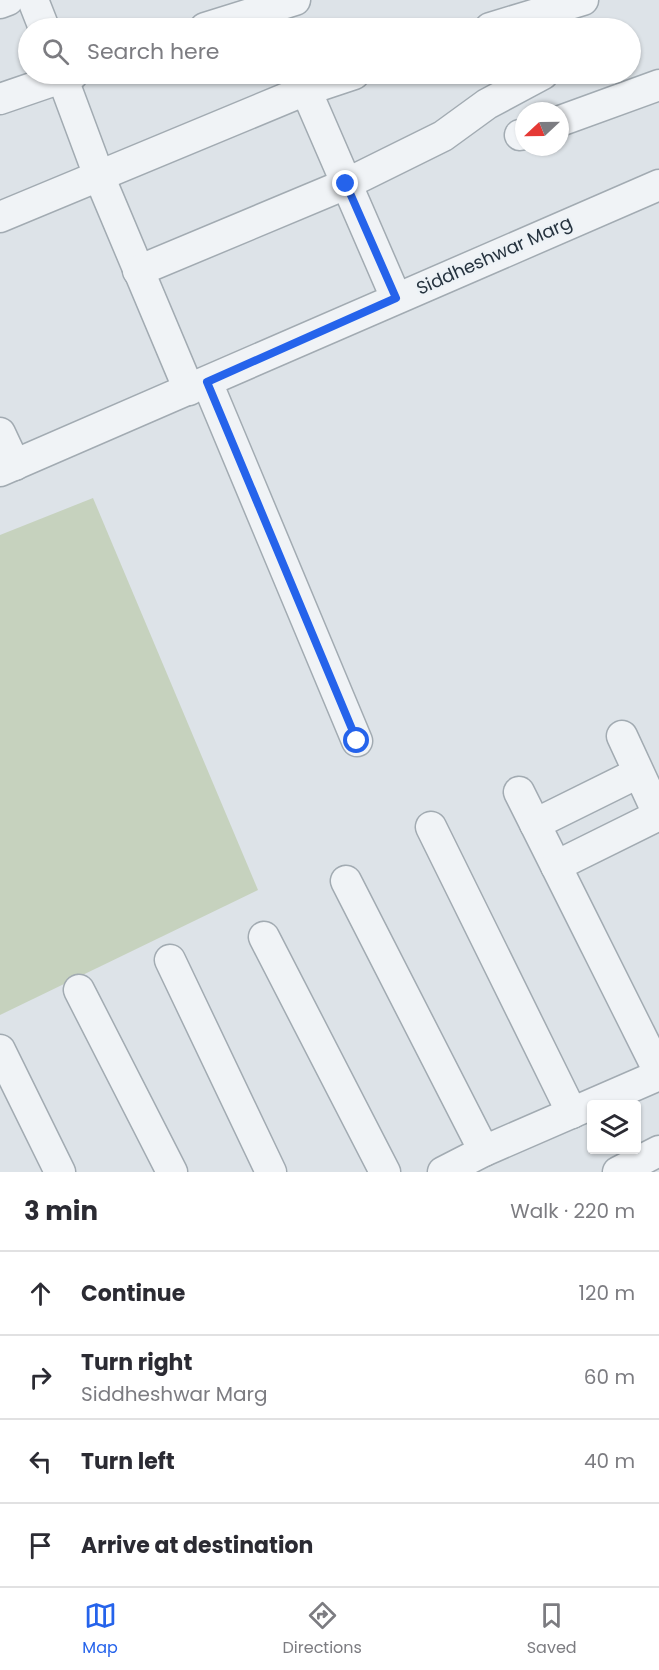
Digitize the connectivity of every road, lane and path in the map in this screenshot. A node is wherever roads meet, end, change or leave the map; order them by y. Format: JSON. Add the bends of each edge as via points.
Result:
{"nodes":[{"id":1,"x":8,"y":0,"type":"edge"},
{"id":2,"x":33,"y":0,"type":"edge"},
{"id":3,"x":583,"y":0,"type":"edge"},
{"id":4,"x":0,"y":3,"type":"edge"},
{"id":5,"x":281,"y":12,"type":"edge"},
{"id":6,"x":40,"y":18,"type":"edge"},
{"id":7,"x":252,"y":18,"type":"edge"},
{"id":8,"x":523,"y":18,"type":"edge"},
{"id":9,"x":41,"y":84,"type":"edge"},
{"id":10,"x":69,"y":84,"type":"edge"},
{"id":11,"x":298,"y":84,"type":"edge"},
{"id":12,"x":303,"y":84,"type":"edge"},
{"id":13,"x":524,"y":84,"type":"edge"},
{"id":14,"x":659,"y":85,"type":"edge"},
{"id":15,"x":0,"y":99,"type":"edge"},
{"id":16,"x":569,"y":118,"type":"edge"},
{"id":17,"x":99,"y":176,"type":"junction"},
{"id":18,"x":346,"y":184,"type":"junction"},
{"id":19,"x":659,"y":185,"type":"edge"},
{"id":20,"x":0,"y":217,"type":"edge"},
{"id":21,"x":138,"y":271,"type":"junction"},
{"id":22,"x":396,"y":298,"type":"junction"},
{"id":23,"x":198,"y":386,"type":"junction"},
{"id":24,"x":0,"y":433,"type":"edge"},
{"id":25,"x":8,"y":468,"type":"edge"},
{"id":26,"x":622,"y":736,"type":"dead end"},
{"id":27,"x":357,"y":741,"type":"dead end"},
{"id":28,"x":638,"y":773,"type":"junction"},
{"id":29,"x":519,"y":792,"type":"dead end"},
{"id":30,"x":659,"y":815,"type":"edge"},
{"id":31,"x":535,"y":824,"type":"junction"},
{"id":32,"x":431,"y":827,"type":"dead end"},
{"id":33,"x":556,"y":866,"type":"junction"},
{"id":34,"x":346,"y":881,"type":"dead end"},
{"id":35,"x":264,"y":938,"type":"dead end"},
{"id":36,"x":170,"y":960,"type":"dead end"},
{"id":37,"x":79,"y":990,"type":"dead end"},
{"id":38,"x":0,"y":1050,"type":"edge"},
{"id":39,"x":659,"y":1073,"type":"edge"},
{"id":40,"x":572,"y":1113,"type":"junction"},
{"id":41,"x":484,"y":1151,"type":"junction"},
{"id":42,"x":659,"y":1151,"type":"edge"},
{"id":43,"x":60,"y":1172,"type":"edge"},
{"id":44,"x":172,"y":1172,"type":"edge"},
{"id":45,"x":271,"y":1172,"type":"edge"},
{"id":46,"x":385,"y":1172,"type":"edge"},
{"id":47,"x":444,"y":1172,"type":"edge"},
{"id":48,"x":618,"y":1172,"type":"edge"}],
"edges":[{"from":1,"to":4,"type":"street"},
{"from":2,"to":6,"type":"street"},
{"from":3,"to":8,"type":"street"},
{"from":5,"to":7,"type":"street"},
{"from":9,"to":15,"type":"street"},
{"from":10,"to":17,"type":"street"},
{"from":11,"to":17,"type":"street"},
{"from":12,"to":18,"type":"street"},
{"from":13,"to":18,"type":"street","via":[[443,135]]},
{"from":14,"to":16,"type":"street"},
{"from":17,"to":20,"type":"street"},
{"from":17,"to":21,"type":"street"},
{"from":18,"to":21,"type":"street"},
{"from":18,"to":22,"type":"street"},
{"from":19,"to":22,"type":"street","name":"Siddheshwar Marg"},
{"from":21,"to":23,"type":"street"},
{"from":22,"to":23,"type":"street","name":"Siddheshwar Marg"},
{"from":23,"to":25,"type":"street","name":"Siddheshwar Marg"},
{"from":23,"to":27,"type":"street"},
{"from":24,"to":25,"type":"street"},
{"from":26,"to":28,"type":"street"},
{"from":28,"to":30,"type":"street"},
{"from":28,"to":31,"type":"street"},
{"from":29,"to":31,"type":"street"},
{"from":30,"to":33,"type":"street"},
{"from":31,"to":33,"type":"street"},
{"from":32,"to":40,"type":"street"},
{"from":33,"to":39,"type":"street"},
{"from":34,"to":41,"type":"street"},
{"from":35,"to":46,"type":"street"},
{"from":36,"to":45,"type":"street"},
{"from":37,"to":44,"type":"street"},
{"from":38,"to":43,"type":"street"},
{"from":39,"to":40,"type":"street"},
{"from":40,"to":41,"type":"street"},
{"from":41,"to":47,"type":"street"},
{"from":42,"to":48,"type":"street"}]}
